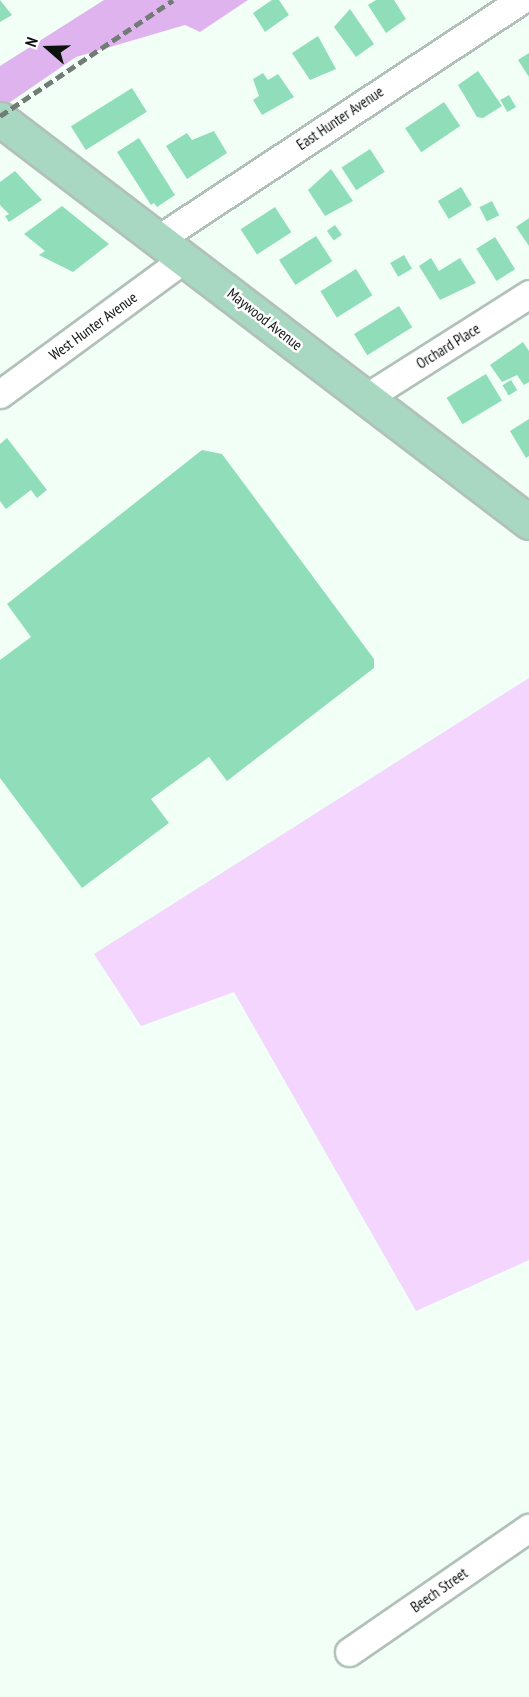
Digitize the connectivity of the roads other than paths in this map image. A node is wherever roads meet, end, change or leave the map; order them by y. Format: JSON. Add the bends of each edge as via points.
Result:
{"nodes":[{"id":1,"x":521,"y":0,"type":"edge"},
{"id":2,"x":0,"y":119,"type":"edge"},
{"id":3,"x":173,"y":248,"type":"junction"},
{"id":4,"x":529,"y":294,"type":"edge"},
{"id":5,"x":0,"y":394,"type":"edge"},
{"id":6,"x":367,"y":398,"type":"junction"},
{"id":7,"x":529,"y":522,"type":"edge"},
{"id":8,"x":529,"y":1528,"type":"edge"},
{"id":9,"x":349,"y":1652,"type":"dead end"}],
"edges":[{"from":1,"to":3,"type":"street","name":"East Hunter Avenue"},
{"from":2,"to":3,"type":"main road","name":"Maywood Avenue"},
{"from":3,"to":5,"type":"street","name":"West Hunter Avenue"},
{"from":3,"to":6,"type":"main road","name":"Maywood Avenue"},
{"from":4,"to":6,"type":"street","name":"Orchard Place"},
{"from":6,"to":7,"type":"main road","name":"Maywood Avenue"},
{"from":8,"to":9,"type":"street","name":"Beech Street"}]}
